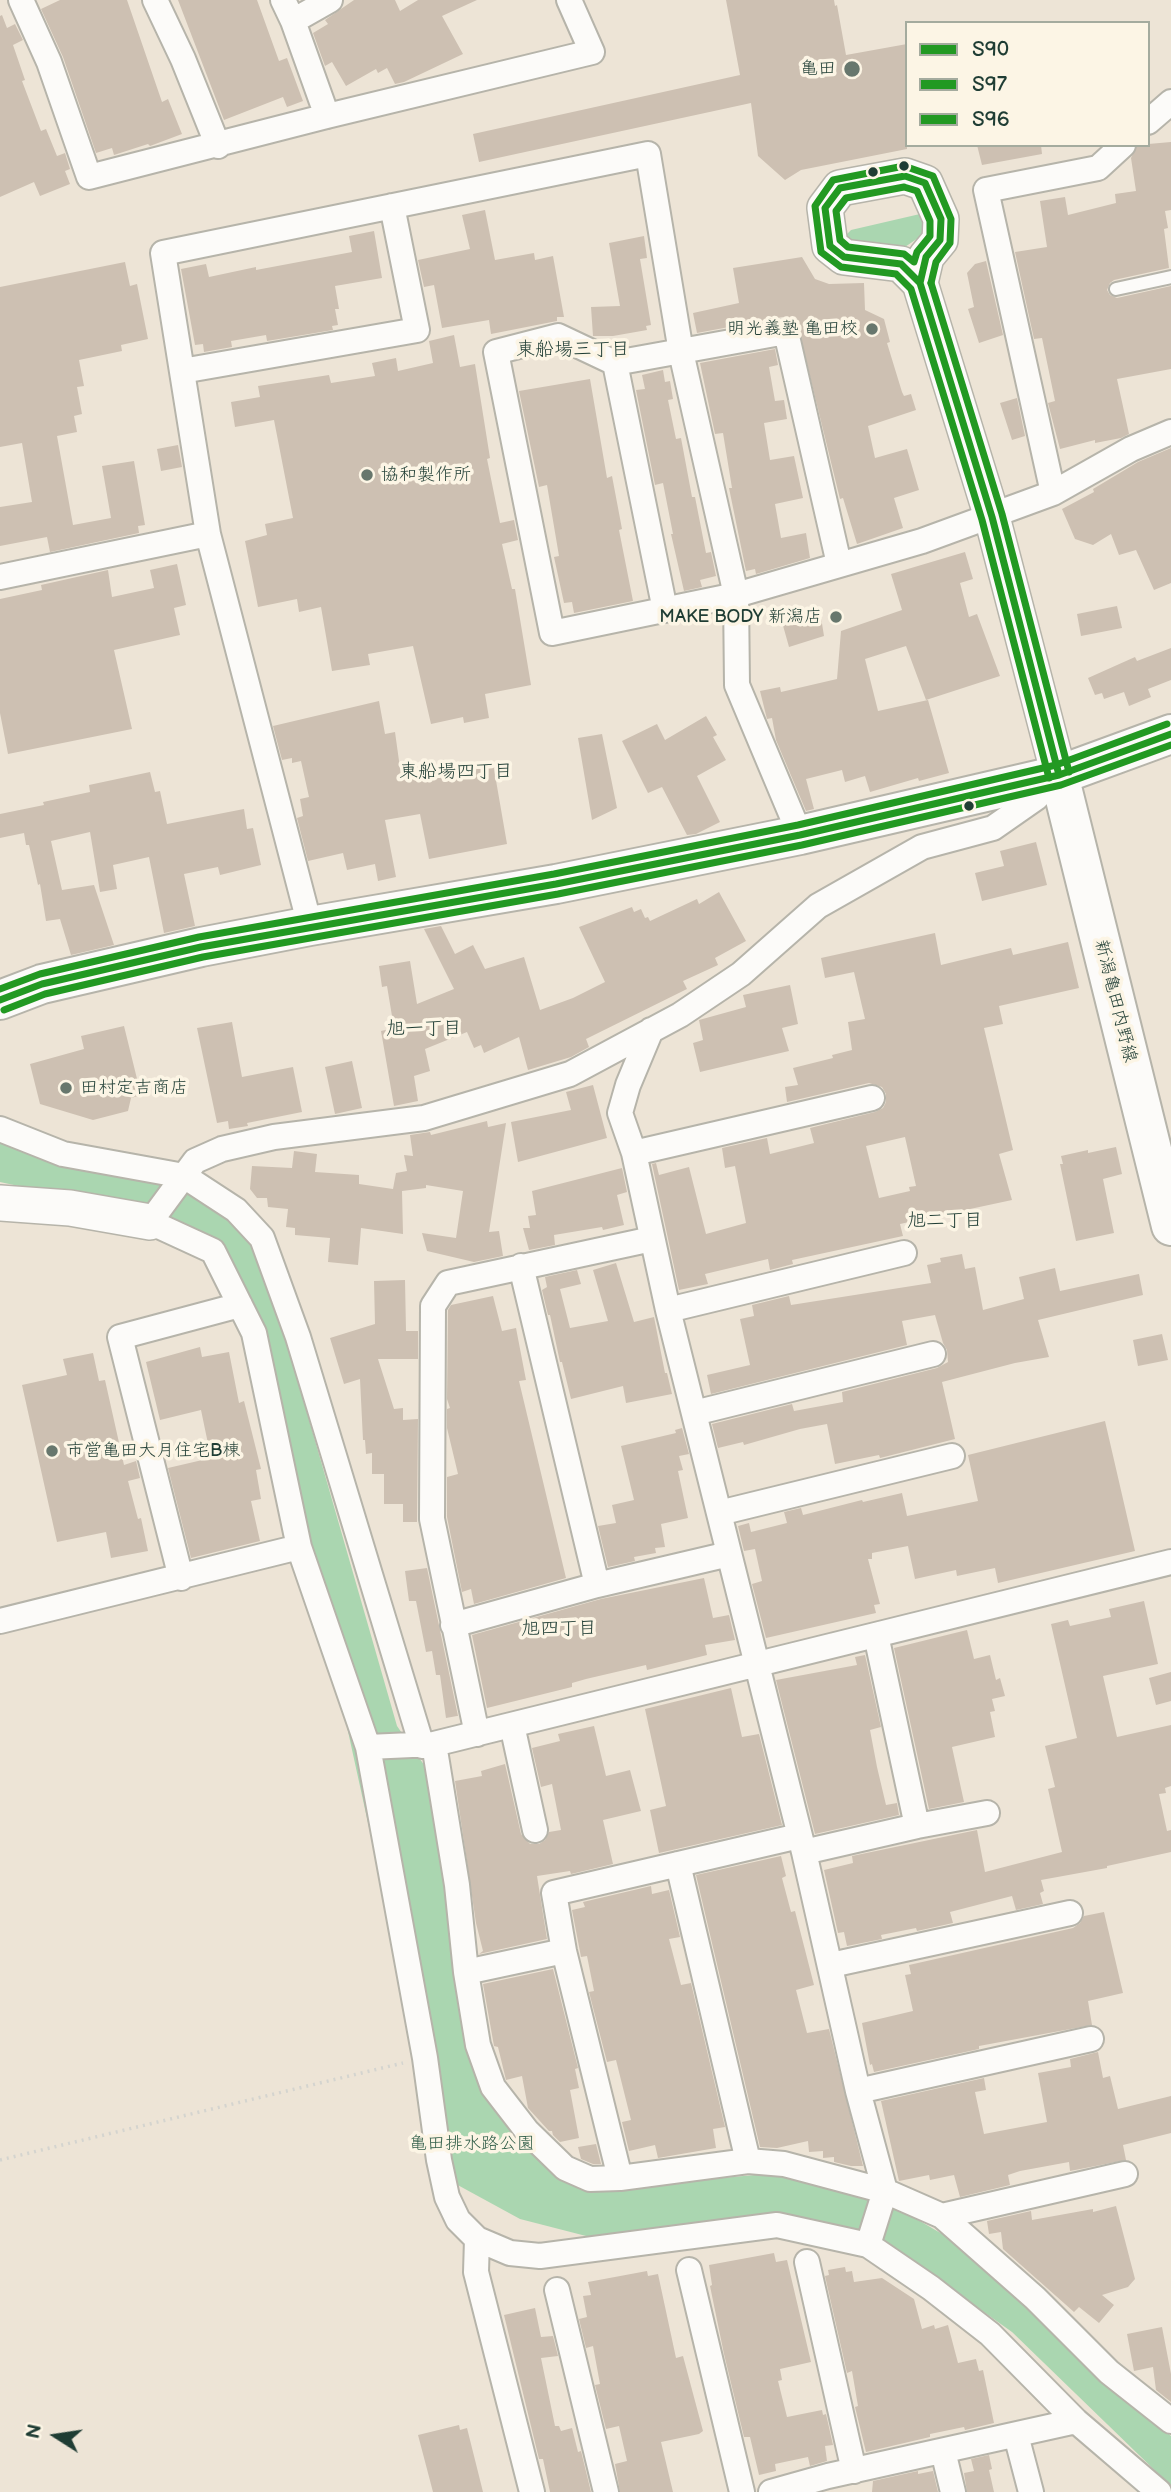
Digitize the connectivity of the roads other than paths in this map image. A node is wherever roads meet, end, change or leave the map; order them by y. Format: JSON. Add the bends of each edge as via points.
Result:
{"nodes":[{"id":1,"x":21,"y":0,"type":"edge"},
{"id":2,"x":155,"y":0,"type":"edge"},
{"id":3,"x":330,"y":0,"type":"edge"},
{"id":4,"x":569,"y":0,"type":"edge"},
{"id":5,"x":288,"y":10,"type":"edge"},
{"id":6,"x":1171,"y":102,"type":"edge"},
{"id":7,"x":327,"y":116,"type":"junction"},
{"id":8,"x":1150,"y":120,"type":"edge"},
{"id":9,"x":218,"y":146,"type":"junction"},
{"id":10,"x":1121,"y":147,"type":"edge"},
{"id":11,"x":392,"y":206,"type":"junction"},
{"id":12,"x":1171,"y":277,"type":"edge"},
{"id":13,"x":920,"y":283,"type":"dead end"},
{"id":14,"x":1116,"y":289,"type":"dead end"},
{"id":15,"x":681,"y":352,"type":"junction"},
{"id":16,"x":615,"y":363,"type":"junction"},
{"id":17,"x":182,"y":371,"type":"junction"},
{"id":18,"x":1171,"y":432,"type":"edge"},
{"id":19,"x":1054,"y":493,"type":"junction"},
{"id":20,"x":992,"y":517,"type":"junction"},
{"id":21,"x":208,"y":534,"type":"junction"},
{"id":22,"x":839,"y":564,"type":"junction"},
{"id":23,"x":0,"y":577,"type":"edge"},
{"id":24,"x":736,"y":595,"type":"junction"},
{"id":25,"x":665,"y":610,"type":"junction"},
{"id":26,"x":1171,"y":734,"type":"edge"},
{"id":27,"x":1059,"y":775,"type":"junction"},
{"id":28,"x":800,"y":835,"type":"junction"},
{"id":29,"x":310,"y":926,"type":"junction"},
{"id":30,"x":0,"y":1000,"type":"edge"},
{"id":31,"x":651,"y":1030,"type":"junction"},
{"id":32,"x":872,"y":1098,"type":"dead end"},
{"id":33,"x":0,"y":1129,"type":"edge"},
{"id":34,"x":634,"y":1153,"type":"junction"},
{"id":35,"x":1165,"y":1175,"type":"edge"},
{"id":36,"x":184,"y":1176,"type":"junction"},
{"id":37,"x":0,"y":1203,"type":"edge"},
{"id":38,"x":150,"y":1222,"type":"junction"},
{"id":39,"x":1171,"y":1226,"type":"edge"},
{"id":40,"x":652,"y":1239,"type":"junction"},
{"id":41,"x":904,"y":1253,"type":"dead end"},
{"id":42,"x":521,"y":1266,"type":"junction"},
{"id":43,"x":240,"y":1305,"type":"junction"},
{"id":44,"x":668,"y":1310,"type":"junction"},
{"id":45,"x":933,"y":1354,"type":"dead end"},
{"id":46,"x":694,"y":1413,"type":"junction"},
{"id":47,"x":952,"y":1456,"type":"dead end"},
{"id":48,"x":719,"y":1513,"type":"junction"},
{"id":49,"x":299,"y":1547,"type":"junction"},
{"id":50,"x":729,"y":1554,"type":"junction"},
{"id":51,"x":1171,"y":1562,"type":"edge"},
{"id":52,"x":181,"y":1578,"type":"junction"},
{"id":53,"x":597,"y":1585,"type":"junction"},
{"id":54,"x":0,"y":1621,"type":"edge"},
{"id":55,"x":453,"y":1625,"type":"junction"},
{"id":56,"x":876,"y":1635,"type":"junction"},
{"id":57,"x":756,"y":1663,"type":"junction"},
{"id":58,"x":512,"y":1725,"type":"junction"},
{"id":59,"x":477,"y":1734,"type":"junction"},
{"id":60,"x":428,"y":1745,"type":"junction"},
{"id":61,"x":368,"y":1747,"type":"junction"},
{"id":62,"x":986,"y":1813,"type":"dead end"},
{"id":63,"x":917,"y":1826,"type":"junction"},
{"id":64,"x":535,"y":1830,"type":"dead end"},
{"id":65,"x":802,"y":1844,"type":"junction"},
{"id":66,"x":678,"y":1864,"type":"junction"},
{"id":67,"x":1070,"y":1913,"type":"dead end"},
{"id":68,"x":564,"y":1951,"type":"junction"},
{"id":69,"x":831,"y":1965,"type":"junction"},
{"id":70,"x":466,"y":1972,"type":"junction"},
{"id":71,"x":1091,"y":2039,"type":"dead end"},
{"id":72,"x":858,"y":2091,"type":"junction"},
{"id":73,"x":748,"y":2161,"type":"junction"},
{"id":74,"x":1125,"y":2174,"type":"dead end"},
{"id":75,"x":620,"y":2178,"type":"junction"},
{"id":76,"x":885,"y":2190,"type":"junction"},
{"id":77,"x":942,"y":2216,"type":"junction"},
{"id":78,"x":477,"y":2239,"type":"junction"},
{"id":79,"x":868,"y":2245,"type":"junction"},
{"id":80,"x":807,"y":2262,"type":"dead end"},
{"id":81,"x":689,"y":2270,"type":"dead end"},
{"id":82,"x":557,"y":2290,"type":"dead end"},
{"id":83,"x":1076,"y":2421,"type":"junction"},
{"id":84,"x":1171,"y":2421,"type":"edge"},
{"id":85,"x":1016,"y":2435,"type":"junction"},
{"id":86,"x":943,"y":2451,"type":"junction"},
{"id":87,"x":854,"y":2471,"type":"junction"},
{"id":88,"x":830,"y":2484,"type":"edge"},
{"id":89,"x":532,"y":2492,"type":"edge"},
{"id":90,"x":606,"y":2492,"type":"edge"},
{"id":91,"x":742,"y":2492,"type":"edge"},
{"id":92,"x":771,"y":2492,"type":"edge"},
{"id":93,"x":953,"y":2492,"type":"edge"},
{"id":94,"x":1031,"y":2492,"type":"edge"},
{"id":95,"x":1159,"y":2492,"type":"edge"}],
"edges":[{"from":1,"to":9,"type":"street","via":[[49,62],[89,177]]},
{"from":2,"to":9,"type":"street"},
{"from":3,"to":5,"type":"street"},
{"from":4,"to":7,"type":"street","via":[[592,52]]},
{"from":5,"to":7,"type":"street"},
{"from":6,"to":8,"type":"street"},
{"from":7,"to":9,"type":"street"},
{"from":10,"to":19,"type":"street","via":[[1098,169],[986,190]]},
{"from":11,"to":15,"type":"street","via":[[648,153]]},
{"from":11,"to":17,"type":"street","via":[[163,253]]},
{"from":11,"to":17,"type":"street","via":[[417,330]]},
{"from":12,"to":14,"type":"lane"},
{"from":13,"to":20,"type":"main road"},
{"from":15,"to":16,"type":"street"},
{"from":15,"to":22,"type":"street","via":[[786,332]]},
{"from":15,"to":24,"type":"street"},
{"from":16,"to":25,"type":"street"},
{"from":16,"to":25,"type":"street","via":[[558,336],[496,352],[552,633]]},
{"from":17,"to":21,"type":"street"},
{"from":18,"to":19,"type":"street"},
{"from":19,"to":20,"type":"street"},
{"from":20,"to":22,"type":"street"},
{"from":20,"to":27,"type":"main road"},
{"from":21,"to":23,"type":"street"},
{"from":21,"to":29,"type":"street"},
{"from":22,"to":24,"type":"street"},
{"from":24,"to":25,"type":"street"},
{"from":24,"to":28,"type":"street","via":[[737,685]]},
{"from":26,"to":27,"type":"main road"},
{"from":27,"to":28,"type":"main road"},
{"from":27,"to":31,"type":"street","via":[[1036,798],[993,828],[922,847],[818,906],[741,974]]},
{"from":27,"to":35,"type":"main road","name":"新潟亀田内野線"},
{"from":28,"to":29,"type":"main road","via":[[556,884]]},
{"from":29,"to":30,"type":"main road","via":[[42,984]]},
{"from":31,"to":34,"type":"street","via":[[620,1113]]},
{"from":31,"to":36,"type":"street","via":[[570,1074],[424,1118],[274,1137],[222,1149],[195,1161]]},
{"from":32,"to":34,"type":"street"},
{"from":33,"to":36,"type":"street","via":[[63,1154]]},
{"from":34,"to":40,"type":"street"},
{"from":35,"to":39,"type":"main road","name":"新潟亀田内野線"},
{"from":36,"to":38,"type":"street"},
{"from":36,"to":60,"type":"street","via":[[236,1210],[262,1238]]},
{"from":37,"to":38,"type":"main road","via":[[70,1208]]},
{"from":38,"to":43,"type":"street","via":[[213,1251]]},
{"from":40,"to":42,"type":"street"},
{"from":40,"to":44,"type":"street"},
{"from":41,"to":44,"type":"street"},
{"from":42,"to":53,"type":"street"},
{"from":42,"to":55,"type":"street","via":[[448,1283],[433,1306],[432,1519]]},
{"from":43,"to":49,"type":"street","via":[[254,1333]]},
{"from":43,"to":52,"type":"street","via":[[120,1337]]},
{"from":44,"to":46,"type":"street"},
{"from":45,"to":46,"type":"street"},
{"from":46,"to":48,"type":"street"},
{"from":47,"to":48,"type":"street"},
{"from":48,"to":50,"type":"street"},
{"from":49,"to":52,"type":"street"},
{"from":49,"to":61,"type":"street"},
{"from":50,"to":53,"type":"street"},
{"from":50,"to":57,"type":"street"},
{"from":51,"to":56,"type":"street"},
{"from":52,"to":54,"type":"street"},
{"from":53,"to":55,"type":"street"},
{"from":55,"to":59,"type":"street"},
{"from":56,"to":57,"type":"street"},
{"from":56,"to":63,"type":"street"},
{"from":57,"to":58,"type":"street"},
{"from":57,"to":65,"type":"street"},
{"from":58,"to":59,"type":"street"},
{"from":58,"to":64,"type":"street"},
{"from":59,"to":60,"type":"street"},
{"from":60,"to":61,"type":"street"},
{"from":60,"to":70,"type":"street","via":[[457,1885]]},
{"from":61,"to":78,"type":"street","via":[[447,2197],[458,2220]]},
{"from":62,"to":63,"type":"street"},
{"from":63,"to":65,"type":"street"},
{"from":65,"to":66,"type":"street"},
{"from":65,"to":69,"type":"street"},
{"from":66,"to":68,"type":"street","via":[[554,1893]]},
{"from":66,"to":73,"type":"street"},
{"from":67,"to":69,"type":"street"},
{"from":68,"to":70,"type":"street"},
{"from":68,"to":75,"type":"street"},
{"from":69,"to":72,"type":"street"},
{"from":70,"to":75,"type":"street","via":[[478,2045],[502,2098],[565,2168],[590,2179]]},
{"from":71,"to":72,"type":"street"},
{"from":72,"to":76,"type":"street"},
{"from":73,"to":75,"type":"street"},
{"from":73,"to":76,"type":"street","via":[[784,2164]]},
{"from":74,"to":77,"type":"street"},
{"from":76,"to":77,"type":"street"},
{"from":76,"to":79,"type":"street"},
{"from":77,"to":84,"type":"street","via":[[1035,2298],[1109,2372]]},
{"from":78,"to":79,"type":"street","via":[[510,2253],[540,2256],[777,2225]]},
{"from":78,"to":89,"type":"street","via":[[477,2272]]},
{"from":79,"to":83,"type":"street","via":[[990,2334]]},
{"from":80,"to":87,"type":"street"},
{"from":81,"to":91,"type":"street"},
{"from":82,"to":90,"type":"street"},
{"from":83,"to":85,"type":"street"},
{"from":83,"to":95,"type":"street"},
{"from":85,"to":86,"type":"street"},
{"from":85,"to":94,"type":"street"},
{"from":86,"to":87,"type":"street"},
{"from":86,"to":93,"type":"street"},
{"from":87,"to":88,"type":"street"},
{"from":88,"to":92,"type":"street"}]}
